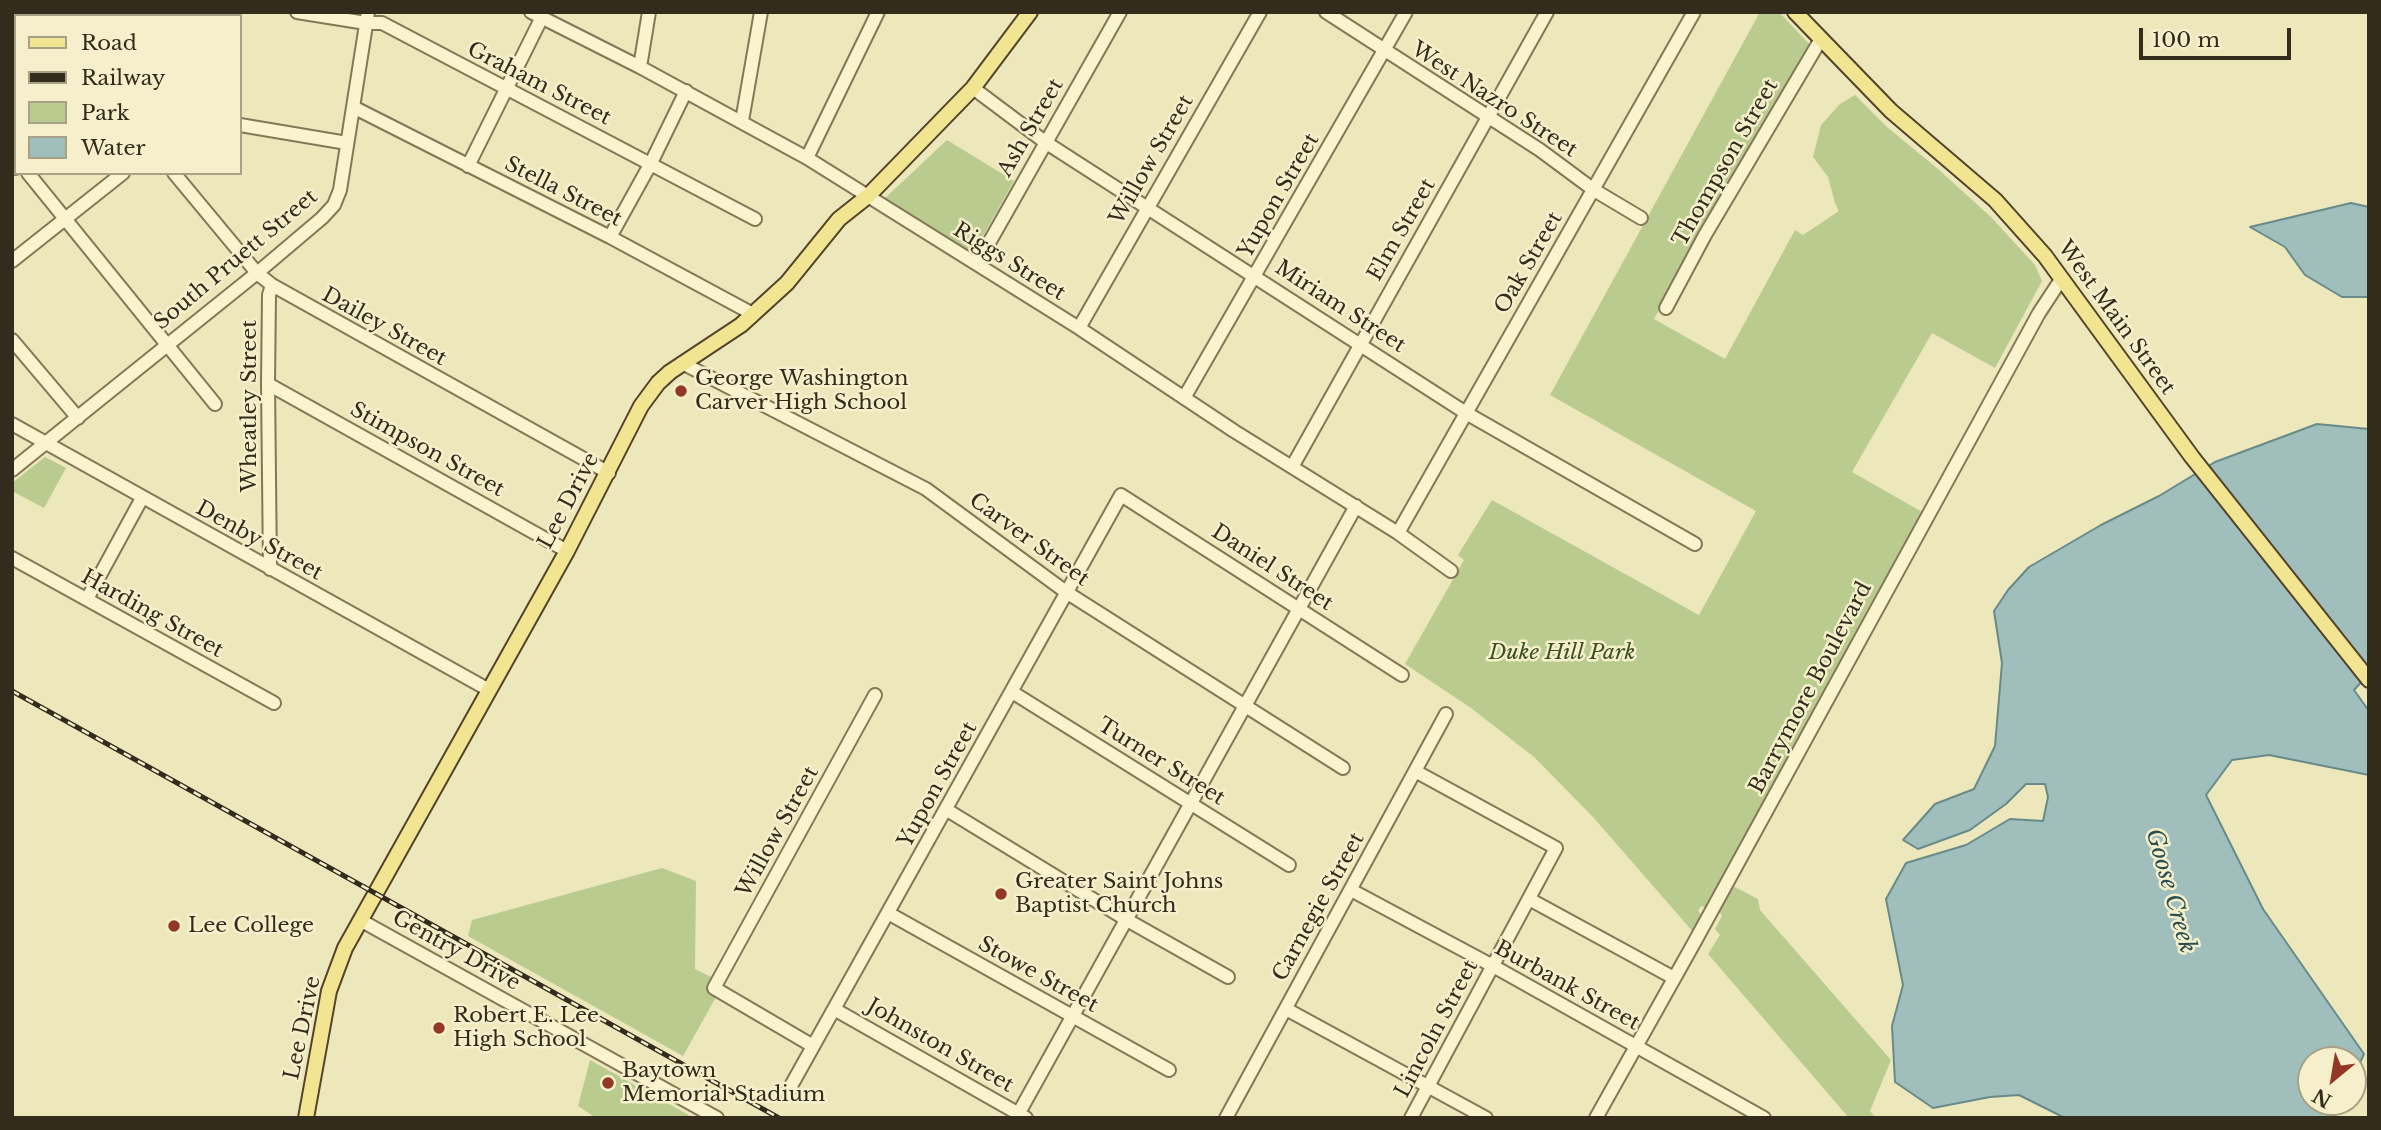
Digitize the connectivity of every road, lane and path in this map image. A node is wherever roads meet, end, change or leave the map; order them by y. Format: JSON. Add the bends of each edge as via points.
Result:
{"nodes":[{"id":1,"x":297,"y":12,"type":"edge"},
{"id":2,"x":649,"y":12,"type":"edge"},
{"id":3,"x":761,"y":12,"type":"edge"},
{"id":4,"x":878,"y":12,"type":"edge"},
{"id":5,"x":1030,"y":12,"type":"edge"},
{"id":6,"x":1121,"y":12,"type":"edge"},
{"id":7,"x":1260,"y":12,"type":"edge"},
{"id":8,"x":1326,"y":12,"type":"edge"},
{"id":9,"x":1406,"y":12,"type":"edge"},
{"id":10,"x":1547,"y":12,"type":"edge"},
{"id":11,"x":1694,"y":12,"type":"edge"},
{"id":12,"x":1795,"y":12,"type":"edge"},
{"id":13,"x":535,"y":14,"type":"edge"},
{"id":14,"x":367,"y":18,"type":"edge"},
{"id":15,"x":1821,"y":39,"type":"junction"},
{"id":16,"x":1384,"y":52,"type":"junction"},
{"id":17,"x":640,"y":66,"type":"junction"},
{"id":18,"x":973,"y":88,"type":"junction"},
{"id":19,"x":506,"y":90,"type":"junction"},
{"id":20,"x":686,"y":91,"type":"junction"},
{"id":21,"x":353,"y":107,"type":"junction"},
{"id":22,"x":1488,"y":117,"type":"junction"},
{"id":23,"x":742,"y":121,"type":"junction"},
{"id":24,"x":242,"y":125,"type":"edge"},
{"id":25,"x":1045,"y":142,"type":"junction"},
{"id":26,"x":347,"y":143,"type":"junction"},
{"id":27,"x":807,"y":158,"type":"junction"},
{"id":28,"x":651,"y":163,"type":"junction"},
{"id":29,"x":468,"y":166,"type":"junction"},
{"id":30,"x":30,"y":175,"type":"edge"},
{"id":31,"x":120,"y":175,"type":"edge"},
{"id":32,"x":176,"y":175,"type":"edge"},
{"id":33,"x":1594,"y":190,"type":"junction"},
{"id":34,"x":868,"y":195,"type":"junction"},
{"id":35,"x":1147,"y":207,"type":"junction"},
{"id":36,"x":65,"y":218,"type":"junction"},
{"id":37,"x":1641,"y":218,"type":"dead end"},
{"id":38,"x":755,"y":219,"type":"dead end"},
{"id":39,"x":610,"y":237,"type":"junction"},
{"id":40,"x":12,"y":261,"type":"edge"},
{"id":41,"x":977,"y":264,"type":"junction"},
{"id":42,"x":257,"y":273,"type":"junction"},
{"id":43,"x":1256,"y":276,"type":"junction"},
{"id":44,"x":2062,"y":278,"type":"junction"},
{"id":45,"x":272,"y":285,"type":"junction"},
{"id":46,"x":1666,"y":308,"type":"dead end"},
{"id":47,"x":754,"y":314,"type":"junction"},
{"id":48,"x":1079,"y":328,"type":"junction"},
{"id":49,"x":12,"y":340,"type":"edge"},
{"id":50,"x":167,"y":343,"type":"junction"},
{"id":51,"x":1360,"y":344,"type":"junction"},
{"id":52,"x":682,"y":363,"type":"junction"},
{"id":53,"x":268,"y":384,"type":"junction"},
{"id":54,"x":1184,"y":398,"type":"junction"},
{"id":55,"x":215,"y":404,"type":"dead end"},
{"id":56,"x":1466,"y":412,"type":"junction"},
{"id":57,"x":78,"y":418,"type":"junction"},
{"id":58,"x":12,"y":424,"type":"edge"},
{"id":59,"x":47,"y":442,"type":"junction"},
{"id":60,"x":1292,"y":467,"type":"junction"},
{"id":61,"x":12,"y":470,"type":"edge"},
{"id":62,"x":608,"y":473,"type":"junction"},
{"id":63,"x":1121,"y":495,"type":"joint"},
{"id":64,"x":142,"y":498,"type":"junction"},
{"id":65,"x":1356,"y":506,"type":"junction"},
{"id":66,"x":1398,"y":533,"type":"junction"},
{"id":67,"x":1695,"y":544,"type":"dead end"},
{"id":68,"x":567,"y":551,"type":"junction"},
{"id":69,"x":12,"y":558,"type":"edge"},
{"id":70,"x":270,"y":569,"type":"junction"},
{"id":71,"x":1451,"y":571,"type":"dead end"},
{"id":72,"x":1066,"y":592,"type":"junction"},
{"id":73,"x":87,"y":599,"type":"junction"},
{"id":74,"x":1298,"y":607,"type":"junction"},
{"id":75,"x":1402,"y":675,"type":"dead end"},
{"id":76,"x":2369,"y":680,"type":"edge"},
{"id":77,"x":489,"y":690,"type":"junction"},
{"id":78,"x":1012,"y":692,"type":"junction"},
{"id":79,"x":875,"y":695,"type":"dead end"},
{"id":80,"x":274,"y":703,"type":"dead end"},
{"id":81,"x":1245,"y":705,"type":"junction"},
{"id":82,"x":1446,"y":714,"type":"dead end"},
{"id":83,"x":1343,"y":768,"type":"dead end"},
{"id":84,"x":1415,"y":771,"type":"junction"},
{"id":85,"x":1191,"y":803,"type":"junction"},
{"id":86,"x":947,"y":810,"type":"junction"},
{"id":87,"x":1289,"y":865,"type":"dead end"},
{"id":88,"x":1351,"y":890,"type":"junction"},
{"id":89,"x":1529,"y":898,"type":"junction"},
{"id":90,"x":888,"y":913,"type":"junction"},
{"id":91,"x":360,"y":920,"type":"junction"},
{"id":92,"x":1127,"y":920,"type":"junction"},
{"id":93,"x":1493,"y":966,"type":"junction"},
{"id":94,"x":1228,"y":977,"type":"dead end"},
{"id":95,"x":1674,"y":978,"type":"junction"},
{"id":96,"x":834,"y":1009,"type":"junction"},
{"id":97,"x":1286,"y":1009,"type":"junction"},
{"id":98,"x":1074,"y":1017,"type":"junction"},
{"id":99,"x":813,"y":1046,"type":"junction"},
{"id":100,"x":1636,"y":1047,"type":"junction"},
{"id":101,"x":1169,"y":1070,"type":"dead end"},
{"id":102,"x":1428,"y":1086,"type":"junction"},
{"id":103,"x":787,"y":1093,"type":"dead end"},
{"id":104,"x":1020,"y":1116,"type":"edge"},
{"id":105,"x":306,"y":1118,"type":"edge"},
{"id":106,"x":717,"y":1118,"type":"edge"},
{"id":107,"x":1226,"y":1118,"type":"edge"},
{"id":108,"x":1411,"y":1118,"type":"edge"},
{"id":109,"x":1486,"y":1118,"type":"edge"},
{"id":110,"x":1596,"y":1118,"type":"edge"},
{"id":111,"x":1764,"y":1118,"type":"edge"}],
"edges":[{"from":1,"to":14,"type":"street","name":"Graham Street"},
{"from":2,"to":17,"type":"street"},
{"from":3,"to":23,"type":"street"},
{"from":4,"to":27,"type":"street"},
{"from":5,"to":18,"type":"main road","name":"Lee Drive"},
{"from":6,"to":25,"type":"street","name":"Ash Street"},
{"from":7,"to":35,"type":"street","name":"Willow Street"},
{"from":8,"to":16,"type":"street","name":"West Nazro Street"},
{"from":9,"to":16,"type":"street","name":"Yupon Street"},
{"from":10,"to":22,"type":"street","name":"Elm Street"},
{"from":11,"to":33,"type":"street","name":"Oak Street"},
{"from":12,"to":15,"type":"main road","name":"West Main Street"},
{"from":13,"to":17,"type":"street","name":"Riggs Street"},
{"from":13,"to":19,"type":"street"},
{"from":14,"to":19,"type":"street","name":"Graham Street"},
{"from":14,"to":21,"type":"street","name":"South Pruett Street"},
{"from":15,"to":44,"type":"main road","name":"West Main Street","via":[[1891,111],[1995,200]]},
{"from":15,"to":46,"type":"street","name":"Thompson Street"},
{"from":16,"to":22,"type":"street","name":"West Nazro Street"},
{"from":16,"to":43,"type":"street","name":"Yupon Street"},
{"from":17,"to":20,"type":"street","name":"Riggs Street"},
{"from":18,"to":25,"type":"street","name":"Miriam Street"},
{"from":18,"to":34,"type":"main road","name":"Lee Drive"},
{"from":19,"to":28,"type":"street","name":"Graham Street"},
{"from":19,"to":29,"type":"street"},
{"from":20,"to":23,"type":"street","name":"Riggs Street"},
{"from":20,"to":28,"type":"street"},
{"from":21,"to":26,"type":"street","name":"South Pruett Street"},
{"from":21,"to":29,"type":"street","name":"Stella Street"},
{"from":22,"to":33,"type":"street","name":"West Nazro Street"},
{"from":22,"to":51,"type":"street","name":"Elm Street"},
{"from":23,"to":27,"type":"street","name":"Riggs Street"},
{"from":24,"to":26,"type":"street"},
{"from":25,"to":35,"type":"street","name":"Miriam Street"},
{"from":25,"to":41,"type":"street","name":"Ash Street"},
{"from":26,"to":42,"type":"street","name":"South Pruett Street","via":[[334,205]]},
{"from":27,"to":34,"type":"street","name":"Riggs Street"},
{"from":28,"to":38,"type":"street","name":"Graham Street"},
{"from":28,"to":39,"type":"street"},
{"from":29,"to":39,"type":"street","name":"Stella Street"},
{"from":30,"to":36,"type":"street"},
{"from":31,"to":36,"type":"street"},
{"from":32,"to":42,"type":"street","name":"Dailey Street"},
{"from":33,"to":37,"type":"street","name":"West Nazro Street"},
{"from":33,"to":56,"type":"street","name":"Oak Street"},
{"from":34,"to":41,"type":"street","name":"Riggs Street"},
{"from":34,"to":47,"type":"main road","name":"Lee Drive","via":[[839,219],[787,284]]},
{"from":35,"to":43,"type":"street","name":"Miriam Street"},
{"from":35,"to":48,"type":"street","name":"Willow Street"},
{"from":36,"to":40,"type":"street"},
{"from":36,"to":50,"type":"street"},
{"from":39,"to":47,"type":"street","name":"Stella Street"},
{"from":41,"to":48,"type":"street","name":"Riggs Street"},
{"from":42,"to":45,"type":"street","name":"Dailey Street"},
{"from":42,"to":50,"type":"street","name":"South Pruett Street"},
{"from":43,"to":51,"type":"street","name":"Miriam Street"},
{"from":43,"to":54,"type":"street","name":"Yupon Street"},
{"from":44,"to":76,"type":"main road","name":"West Main Street","via":[[2192,457]]},
{"from":44,"to":95,"type":"street","name":"Barrymore Boulevard"},
{"from":45,"to":53,"type":"street","name":"Wheatley Street"},
{"from":45,"to":62,"type":"street","name":"Dailey Street"},
{"from":47,"to":52,"type":"main road","name":"Lee Drive"},
{"from":48,"to":54,"type":"street","name":"Riggs Street"},
{"from":49,"to":57,"type":"street"},
{"from":50,"to":55,"type":"street"},
{"from":50,"to":57,"type":"street","name":"South Pruett Street"},
{"from":51,"to":56,"type":"street","name":"Miriam Street"},
{"from":51,"to":60,"type":"street","name":"Elm Street"},
{"from":52,"to":62,"type":"main road","name":"Lee Drive","via":[[658,383],[642,406]]},
{"from":52,"to":72,"type":"street","name":"Carver Street","via":[[926,489]]},
{"from":53,"to":68,"type":"street","name":"Stimpson Street"},
{"from":53,"to":70,"type":"street","name":"Wheatley Street"},
{"from":54,"to":60,"type":"street","name":"Riggs Street"},
{"from":56,"to":66,"type":"street","name":"Oak Street"},
{"from":56,"to":67,"type":"street","name":"Miriam Street"},
{"from":57,"to":59,"type":"street","name":"South Pruett Street"},
{"from":58,"to":59,"type":"street","name":"Denby Street"},
{"from":59,"to":61,"type":"street","name":"South Pruett Street"},
{"from":59,"to":64,"type":"street","name":"Denby Street"},
{"from":60,"to":65,"type":"street","name":"Riggs Street"},
{"from":62,"to":68,"type":"main road","name":"Lee Drive"},
{"from":63,"to":72,"type":"street","name":"Yupon Street"},
{"from":63,"to":74,"type":"street","name":"Daniel Street"},
{"from":64,"to":70,"type":"street","name":"Denby Street"},
{"from":64,"to":73,"type":"street"},
{"from":65,"to":66,"type":"street","name":"Riggs Street"},
{"from":65,"to":74,"type":"street"},
{"from":66,"to":71,"type":"street","name":"Riggs Street"},
{"from":68,"to":77,"type":"main road","name":"Lee Drive"},
{"from":69,"to":73,"type":"street","name":"Harding Street"},
{"from":70,"to":77,"type":"street","name":"Denby Street"},
{"from":72,"to":78,"type":"street","name":"Yupon Street"},
{"from":72,"to":81,"type":"street","name":"Carver Street"},
{"from":73,"to":80,"type":"street","name":"Harding Street"},
{"from":74,"to":75,"type":"street","name":"Daniel Street"},
{"from":74,"to":81,"type":"street"},
{"from":77,"to":91,"type":"main road","name":"Lee Drive"},
{"from":78,"to":85,"type":"street","name":"Turner Street"},
{"from":78,"to":86,"type":"street","name":"Yupon Street"},
{"from":79,"to":99,"type":"street","name":"Willow Street","via":[[714,988]]},
{"from":81,"to":83,"type":"street","name":"Carver Street"},
{"from":81,"to":85,"type":"street"},
{"from":82,"to":84,"type":"street","name":"Carnegie Street"},
{"from":84,"to":88,"type":"street","name":"Carnegie Street"},
{"from":84,"to":89,"type":"street","name":"Lincoln Street","via":[[1556,848]]},
{"from":85,"to":87,"type":"street","name":"Turner Street"},
{"from":85,"to":92,"type":"street"},
{"from":86,"to":90,"type":"street","name":"Yupon Street"},
{"from":86,"to":92,"type":"street"},
{"from":88,"to":93,"type":"street","name":"Burbank Street"},
{"from":88,"to":97,"type":"street","name":"Carnegie Street"},
{"from":89,"to":93,"type":"street","name":"Lincoln Street"},
{"from":89,"to":95,"type":"street"},
{"from":90,"to":96,"type":"street","name":"Yupon Street"},
{"from":90,"to":98,"type":"street","name":"Stowe Street"},
{"from":91,"to":105,"type":"main road","name":"Lee Drive","via":[[329,991]]},
{"from":91,"to":106,"type":"street","name":"Gentry Drive"},
{"from":92,"to":94,"type":"street"},
{"from":92,"to":98,"type":"street"},
{"from":93,"to":100,"type":"street","name":"Burbank Street"},
{"from":93,"to":102,"type":"street","name":"Lincoln Street"},
{"from":95,"to":100,"type":"street","name":"Barrymore Boulevard"},
{"from":96,"to":99,"type":"street","name":"Yupon Street"},
{"from":96,"to":104,"type":"street","name":"Johnston Street"},
{"from":97,"to":102,"type":"street"},
{"from":97,"to":107,"type":"street","name":"Carnegie Street"},
{"from":98,"to":101,"type":"street","name":"Stowe Street"},
{"from":98,"to":104,"type":"street"},
{"from":99,"to":103,"type":"street","name":"Yupon Street"},
{"from":100,"to":110,"type":"street","name":"Barrymore Boulevard"},
{"from":100,"to":111,"type":"street","name":"Burbank Street"},
{"from":102,"to":108,"type":"street","name":"Lincoln Street"},
{"from":102,"to":109,"type":"street"}]}
